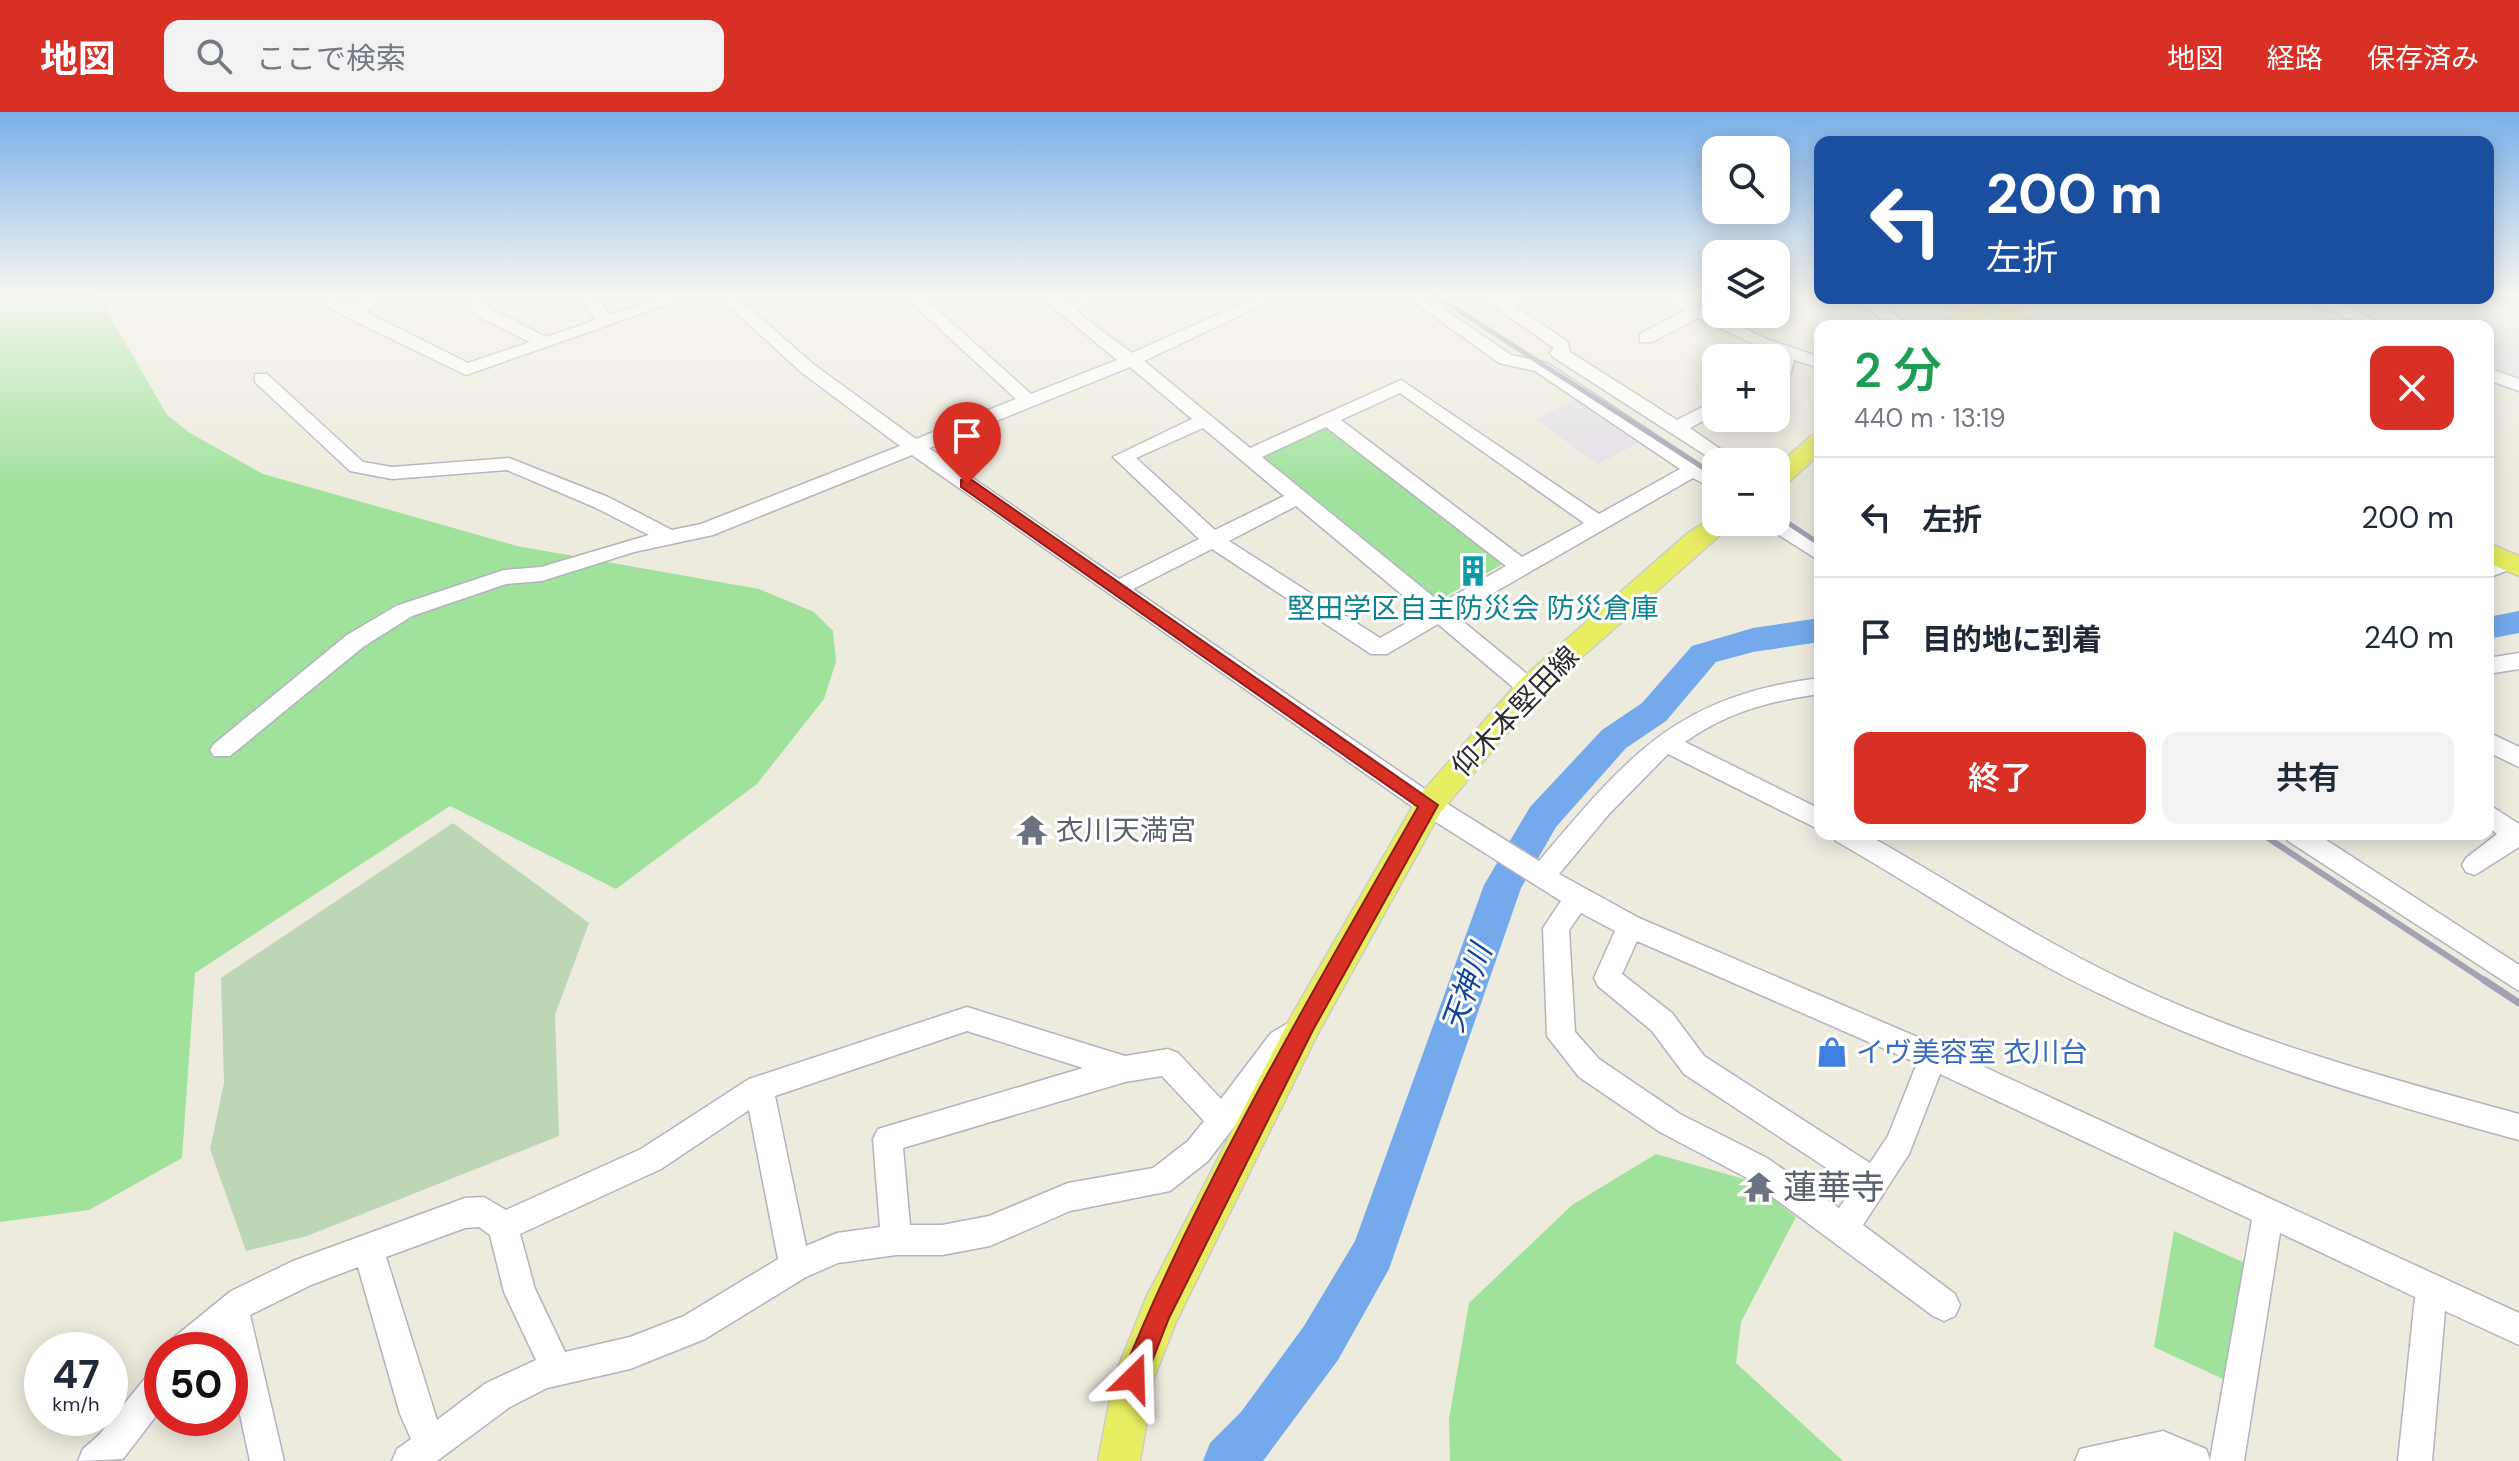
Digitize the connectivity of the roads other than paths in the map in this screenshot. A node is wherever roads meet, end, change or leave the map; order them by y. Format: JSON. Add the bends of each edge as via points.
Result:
{"nodes":[{"id":1,"x":445,"y":357,"type":"edge"},
{"id":2,"x":504,"y":357,"type":"edge"},
{"id":3,"x":795,"y":357,"type":"edge"},
{"id":4,"x":980,"y":357,"type":"edge"},
{"id":5,"x":1126,"y":357,"type":"edge"},
{"id":6,"x":1139,"y":357,"type":"edge"},
{"id":7,"x":1502,"y":357,"type":"edge"},
{"id":8,"x":1565,"y":357,"type":"edge"},
{"id":9,"x":1132,"y":360,"type":"junction"},
{"id":10,"x":2494,"y":376,"type":"edge"},
{"id":11,"x":261,"y":378,"type":"dead end"},
{"id":12,"x":2519,"y":386,"type":"edge"},
{"id":13,"x":1030,"y":402,"type":"junction"},
{"id":14,"x":1702,"y":414,"type":"edge"},
{"id":15,"x":1328,"y":419,"type":"junction"},
{"id":16,"x":1205,"y":420,"type":"junction"},
{"id":17,"x":1676,"y":428,"type":"junction"},
{"id":18,"x":1707,"y":448,"type":"edge"},
{"id":19,"x":1814,"y":448,"type":"edge"},
{"id":20,"x":917,"y":449,"type":"junction"},
{"id":21,"x":1248,"y":456,"type":"junction"},
{"id":22,"x":1790,"y":468,"type":"edge"},
{"id":23,"x":1694,"y":469,"type":"junction"},
{"id":24,"x":1702,"y":474,"type":"edge"},
{"id":25,"x":1298,"y":497,"type":"junction"},
{"id":26,"x":1598,"y":523,"type":"junction"},
{"id":27,"x":1790,"y":534,"type":"edge"},
{"id":28,"x":1702,"y":536,"type":"edge"},
{"id":29,"x":668,"y":537,"type":"junction"},
{"id":30,"x":1213,"y":540,"type":"junction"},
{"id":31,"x":1814,"y":550,"type":"edge"},
{"id":32,"x":1521,"y":567,"type":"junction"},
{"id":33,"x":1116,"y":589,"type":"junction"},
{"id":34,"x":1439,"y":614,"type":"junction"},
{"id":35,"x":2519,"y":661,"type":"edge"},
{"id":36,"x":2494,"y":665,"type":"edge"},
{"id":37,"x":1814,"y":687,"type":"edge"},
{"id":38,"x":1529,"y":688,"type":"junction"},
{"id":39,"x":1664,"y":742,"type":"junction"},
{"id":40,"x":2494,"y":744,"type":"edge"},
{"id":41,"x":222,"y":750,"type":"dead end"},
{"id":42,"x":2519,"y":758,"type":"edge"},
{"id":43,"x":1442,"y":814,"type":"junction"},
{"id":44,"x":1814,"y":817,"type":"edge"},
{"id":45,"x":2494,"y":819,"type":"edge"},
{"id":46,"x":2517,"y":836,"type":"edge"},
{"id":47,"x":1855,"y":840,"type":"edge"},
{"id":48,"x":2306,"y":840,"type":"edge"},
{"id":49,"x":2475,"y":865,"type":"dead end"},
{"id":50,"x":1533,"y":870,"type":"junction"},
{"id":51,"x":1577,"y":898,"type":"junction"},
{"id":52,"x":1630,"y":926,"type":"junction"},
{"id":53,"x":2519,"y":979,"type":"edge"},
{"id":54,"x":1305,"y":1024,"type":"junction"},
{"id":55,"x":1933,"y":1057,"type":"junction"},
{"id":56,"x":1125,"y":1069,"type":"junction"},
{"id":57,"x":759,"y":1088,"type":"junction"},
{"id":58,"x":1220,"y":1118,"type":"junction"},
{"id":59,"x":2519,"y":1127,"type":"edge"},
{"id":60,"x":1872,"y":1181,"type":"junction"},
{"id":61,"x":2268,"y":1214,"type":"junction"},
{"id":62,"x":503,"y":1226,"type":"junction"},
{"id":63,"x":1843,"y":1229,"type":"junction"},
{"id":64,"x":896,"y":1240,"type":"junction"},
{"id":65,"x":368,"y":1249,"type":"junction"},
{"id":66,"x":795,"y":1266,"type":"junction"},
{"id":67,"x":2431,"y":1289,"type":"junction"},
{"id":68,"x":1944,"y":1305,"type":"dead end"},
{"id":69,"x":233,"y":1309,"type":"junction"},
{"id":70,"x":2519,"y":1329,"type":"edge"},
{"id":71,"x":205,"y":1332,"type":"edge"},
{"id":72,"x":557,"y":1370,"type":"junction"},
{"id":73,"x":144,"y":1406,"type":"edge"},
{"id":74,"x":420,"y":1453,"type":"edge"},
{"id":75,"x":106,"y":1456,"type":"edge"},
{"id":76,"x":267,"y":1461,"type":"edge"},
{"id":77,"x":1119,"y":1461,"type":"edge"},
{"id":78,"x":2092,"y":1461,"type":"edge"},
{"id":79,"x":2194,"y":1461,"type":"edge"},
{"id":80,"x":2227,"y":1461,"type":"edge"},
{"id":81,"x":2415,"y":1461,"type":"edge"}],
"edges":[{"from":1,"to":2,"type":"street","via":[[466,370]]},
{"from":3,"to":20,"type":"street"},
{"from":4,"to":13,"type":"street"},
{"from":5,"to":9,"type":"street"},
{"from":6,"to":9,"type":"street"},
{"from":7,"to":23,"type":"street","via":[[1541,367]]},
{"from":8,"to":17,"type":"street"},
{"from":9,"to":13,"type":"street"},
{"from":9,"to":16,"type":"street"},
{"from":10,"to":12,"type":"street"},
{"from":11,"to":29,"type":"street","via":[[357,467],[392,473],[509,464]]},
{"from":13,"to":20,"type":"street"},
{"from":14,"to":17,"type":"street"},
{"from":15,"to":21,"type":"street"},
{"from":15,"to":26,"type":"street","via":[[1401,385]]},
{"from":15,"to":32,"type":"street"},
{"from":16,"to":21,"type":"street"},
{"from":16,"to":30,"type":"street","via":[[1123,457]]},
{"from":17,"to":18,"type":"street"},
{"from":19,"to":22,"type":"main road"},
{"from":20,"to":29,"type":"street","via":[[706,530]]},
{"from":20,"to":33,"type":"street"},
{"from":21,"to":25,"type":"street"},
{"from":23,"to":24,"type":"street"},
{"from":23,"to":26,"type":"street"},
{"from":25,"to":30,"type":"street"},
{"from":25,"to":34,"type":"street"},
{"from":26,"to":32,"type":"street"},
{"from":27,"to":31,"type":"street"},
{"from":28,"to":38,"type":"main road","name":"仰木本堅田線"},
{"from":29,"to":41,"type":"street","via":[[542,574],[504,577],[404,611],[355,641]]},
{"from":30,"to":33,"type":"street"},
{"from":30,"to":34,"type":"street","via":[[1379,648]]},
{"from":32,"to":34,"type":"street"},
{"from":33,"to":43,"type":"street"},
{"from":34,"to":38,"type":"street"},
{"from":35,"to":36,"type":"street"},
{"from":37,"to":39,"type":"street","via":[[1726,705]]},
{"from":38,"to":43,"type":"main road","name":"仰木本堅田線"},
{"from":39,"to":44,"type":"street"},
{"from":39,"to":50,"type":"street"},
{"from":40,"to":42,"type":"street"},
{"from":43,"to":50,"type":"street"},
{"from":43,"to":54,"type":"main road","name":"仰木本堅田線"},
{"from":45,"to":46,"type":"street"},
{"from":46,"to":49,"type":"street"},
{"from":47,"to":59,"type":"street","via":[[2054,957],[2185,1019],[2301,1063]]},
{"from":48,"to":53,"type":"street"},
{"from":50,"to":51,"type":"street"},
{"from":51,"to":52,"type":"street"},
{"from":51,"to":63,"type":"street","via":[[1556,928],[1561,1036],[1589,1068],[1670,1123],[1757,1168]]},
{"from":52,"to":55,"type":"street"},
{"from":52,"to":60,"type":"street","via":[[1607,978],[1662,1022],[1694,1065]]},
{"from":54,"to":58,"type":"street","via":[[1281,1042]]},
{"from":54,"to":77,"type":"main road","name":"仰木本堅田線","via":[[1160,1312],[1134,1378]]},
{"from":55,"to":60,"type":"street","via":[[1899,1144]]},
{"from":55,"to":61,"type":"street"},
{"from":56,"to":57,"type":"street","via":[[967,1019]]},
{"from":56,"to":58,"type":"street","via":[[1168,1062]]},
{"from":56,"to":64,"type":"street","via":[[888,1139]]},
{"from":57,"to":62,"type":"street","via":[[651,1159]]},
{"from":57,"to":66,"type":"street"},
{"from":58,"to":64,"type":"street","via":[[1198,1151],[1160,1181],[1068,1197],[990,1231],[942,1240]]},
{"from":60,"to":63,"type":"street"},
{"from":61,"to":67,"type":"street"},
{"from":61,"to":80,"type":"street"},
{"from":62,"to":65,"type":"street","via":[[484,1212],[465,1213]]},
{"from":62,"to":72,"type":"street","via":[[520,1292]]},
{"from":63,"to":68,"type":"street"},
{"from":64,"to":66,"type":"street","via":[[837,1248]]},
{"from":65,"to":69,"type":"street","via":[[304,1272]]},
{"from":65,"to":74,"type":"street","via":[[416,1414]]},
{"from":66,"to":72,"type":"street","via":[[694,1328],[630,1353]]},
{"from":67,"to":70,"type":"street"},
{"from":67,"to":81,"type":"street"},
{"from":69,"to":71,"type":"street"},
{"from":69,"to":76,"type":"street"},
{"from":72,"to":74,"type":"street","via":[[498,1395]]},
{"from":73,"to":75,"type":"street"},
{"from":78,"to":79,"type":"street","via":[[2163,1448]]}]}
